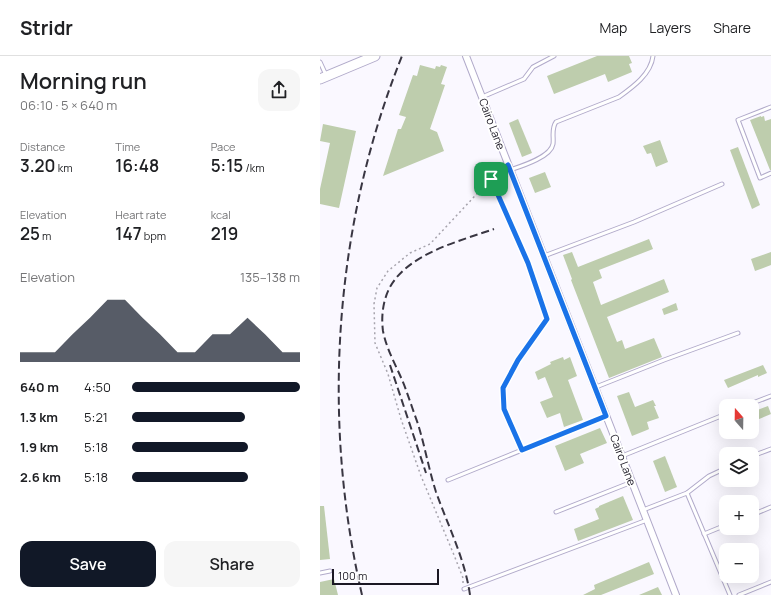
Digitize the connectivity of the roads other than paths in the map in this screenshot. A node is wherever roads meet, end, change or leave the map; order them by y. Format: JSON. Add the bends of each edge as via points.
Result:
{"nodes":[{"id":1,"x":375,"y":56,"type":"edge"},
{"id":2,"x":466,"y":56,"type":"edge"},
{"id":3,"x":554,"y":56,"type":"edge"},
{"id":4,"x":652,"y":56,"type":"edge"},
{"id":5,"x":320,"y":62,"type":"edge"},
{"id":6,"x":323,"y":78,"type":"edge"},
{"id":7,"x":482,"y":97,"type":"junction"},
{"id":8,"x":771,"y":107,"type":"edge"},
{"id":9,"x":509,"y":168,"type":"junction"},
{"id":10,"x":771,"y":174,"type":"edge"},
{"id":11,"x":491,"y":179,"type":"road end"},
{"id":12,"x":722,"y":184,"type":"dead end"},
{"id":13,"x":544,"y":256,"type":"junction"},
{"id":14,"x":738,"y":333,"type":"dead end"},
{"id":15,"x":595,"y":388,"type":"junction"},
{"id":16,"x":771,"y":396,"type":"edge"},
{"id":17,"x":759,"y":401,"type":"edge"},
{"id":18,"x":606,"y":416,"type":"junction"},
{"id":19,"x":719,"y":417,"type":"edge"},
{"id":20,"x":771,"y":449,"type":"edge"},
{"id":21,"x":522,"y":450,"type":"junction"},
{"id":22,"x":759,"y":453,"type":"edge"},
{"id":23,"x":622,"y":456,"type":"junction"},
{"id":24,"x":719,"y":471,"type":"edge"},
{"id":25,"x":448,"y":480,"type":"dead end"},
{"id":26,"x":632,"y":482,"type":"junction"},
{"id":27,"x":687,"y":493,"type":"junction"},
{"id":28,"x":771,"y":508,"type":"edge"},
{"id":29,"x":643,"y":510,"type":"junction"},
{"id":30,"x":556,"y":512,"type":"dead end"},
{"id":31,"x":759,"y":512,"type":"edge"},
{"id":32,"x":647,"y":520,"type":"junction"},
{"id":33,"x":719,"y":528,"type":"edge"},
{"id":34,"x":704,"y":534,"type":"junction"},
{"id":35,"x":330,"y":571,"type":"dead end"},
{"id":36,"x":320,"y":573,"type":"edge"},
{"id":37,"x":771,"y":582,"type":"edge"},
{"id":38,"x":464,"y":589,"type":"road end"},
{"id":39,"x":676,"y":595,"type":"edge"},
{"id":40,"x":730,"y":595,"type":"edge"},
{"id":41,"x":739,"y":595,"type":"edge"}],
"edges":[{"from":1,"to":6,"type":"main road"},
{"from":2,"to":7,"type":"street","name":"Cairo Lane"},
{"from":3,"to":7,"type":"lane","via":[[533,67],[524,79]]},
{"from":4,"to":9,"type":"lane","via":[[652,63],[647,72],[628,91],[614,100],[556,122],[553,126],[553,145],[550,152],[529,163]]},
{"from":5,"to":6,"type":"lane"},
{"from":7,"to":9,"type":"street","name":"Cairo Lane"},
{"from":8,"to":10,"type":"lane","via":[[738,120],[760,178]]},
{"from":9,"to":13,"type":"street","name":"Cairo Lane"},
{"from":11,"to":21,"type":"lane","via":[[528,263],[547,319],[518,360],[503,388],[504,409]]},
{"from":12,"to":13,"type":"lane","via":[[634,222]]},
{"from":13,"to":15,"type":"street","name":"Cairo Lane"},
{"from":14,"to":15,"type":"lane"},
{"from":15,"to":18,"type":"street","name":"Cairo Lane"},
{"from":16,"to":17,"type":"lane"},
{"from":18,"to":21,"type":"lane"},
{"from":18,"to":23,"type":"street","name":"Cairo Lane"},
{"from":19,"to":23,"type":"lane"},
{"from":20,"to":22,"type":"lane"},
{"from":21,"to":25,"type":"lane"},
{"from":23,"to":26,"type":"street","name":"Cairo Lane"},
{"from":24,"to":27,"type":"lane"},
{"from":26,"to":29,"type":"street","name":"Cairo Lane"},
{"from":26,"to":30,"type":"lane"},
{"from":27,"to":29,"type":"lane"},
{"from":27,"to":34,"type":"lane"},
{"from":28,"to":31,"type":"lane"},
{"from":29,"to":32,"type":"street","name":"Cairo Lane"},
{"from":32,"to":38,"type":"lane"},
{"from":32,"to":39,"type":"street","name":"Cairo Lane"},
{"from":33,"to":34,"type":"lane"},
{"from":34,"to":40,"type":"lane"},
{"from":35,"to":36,"type":"lane"},
{"from":37,"to":41,"type":"lane"}]}
